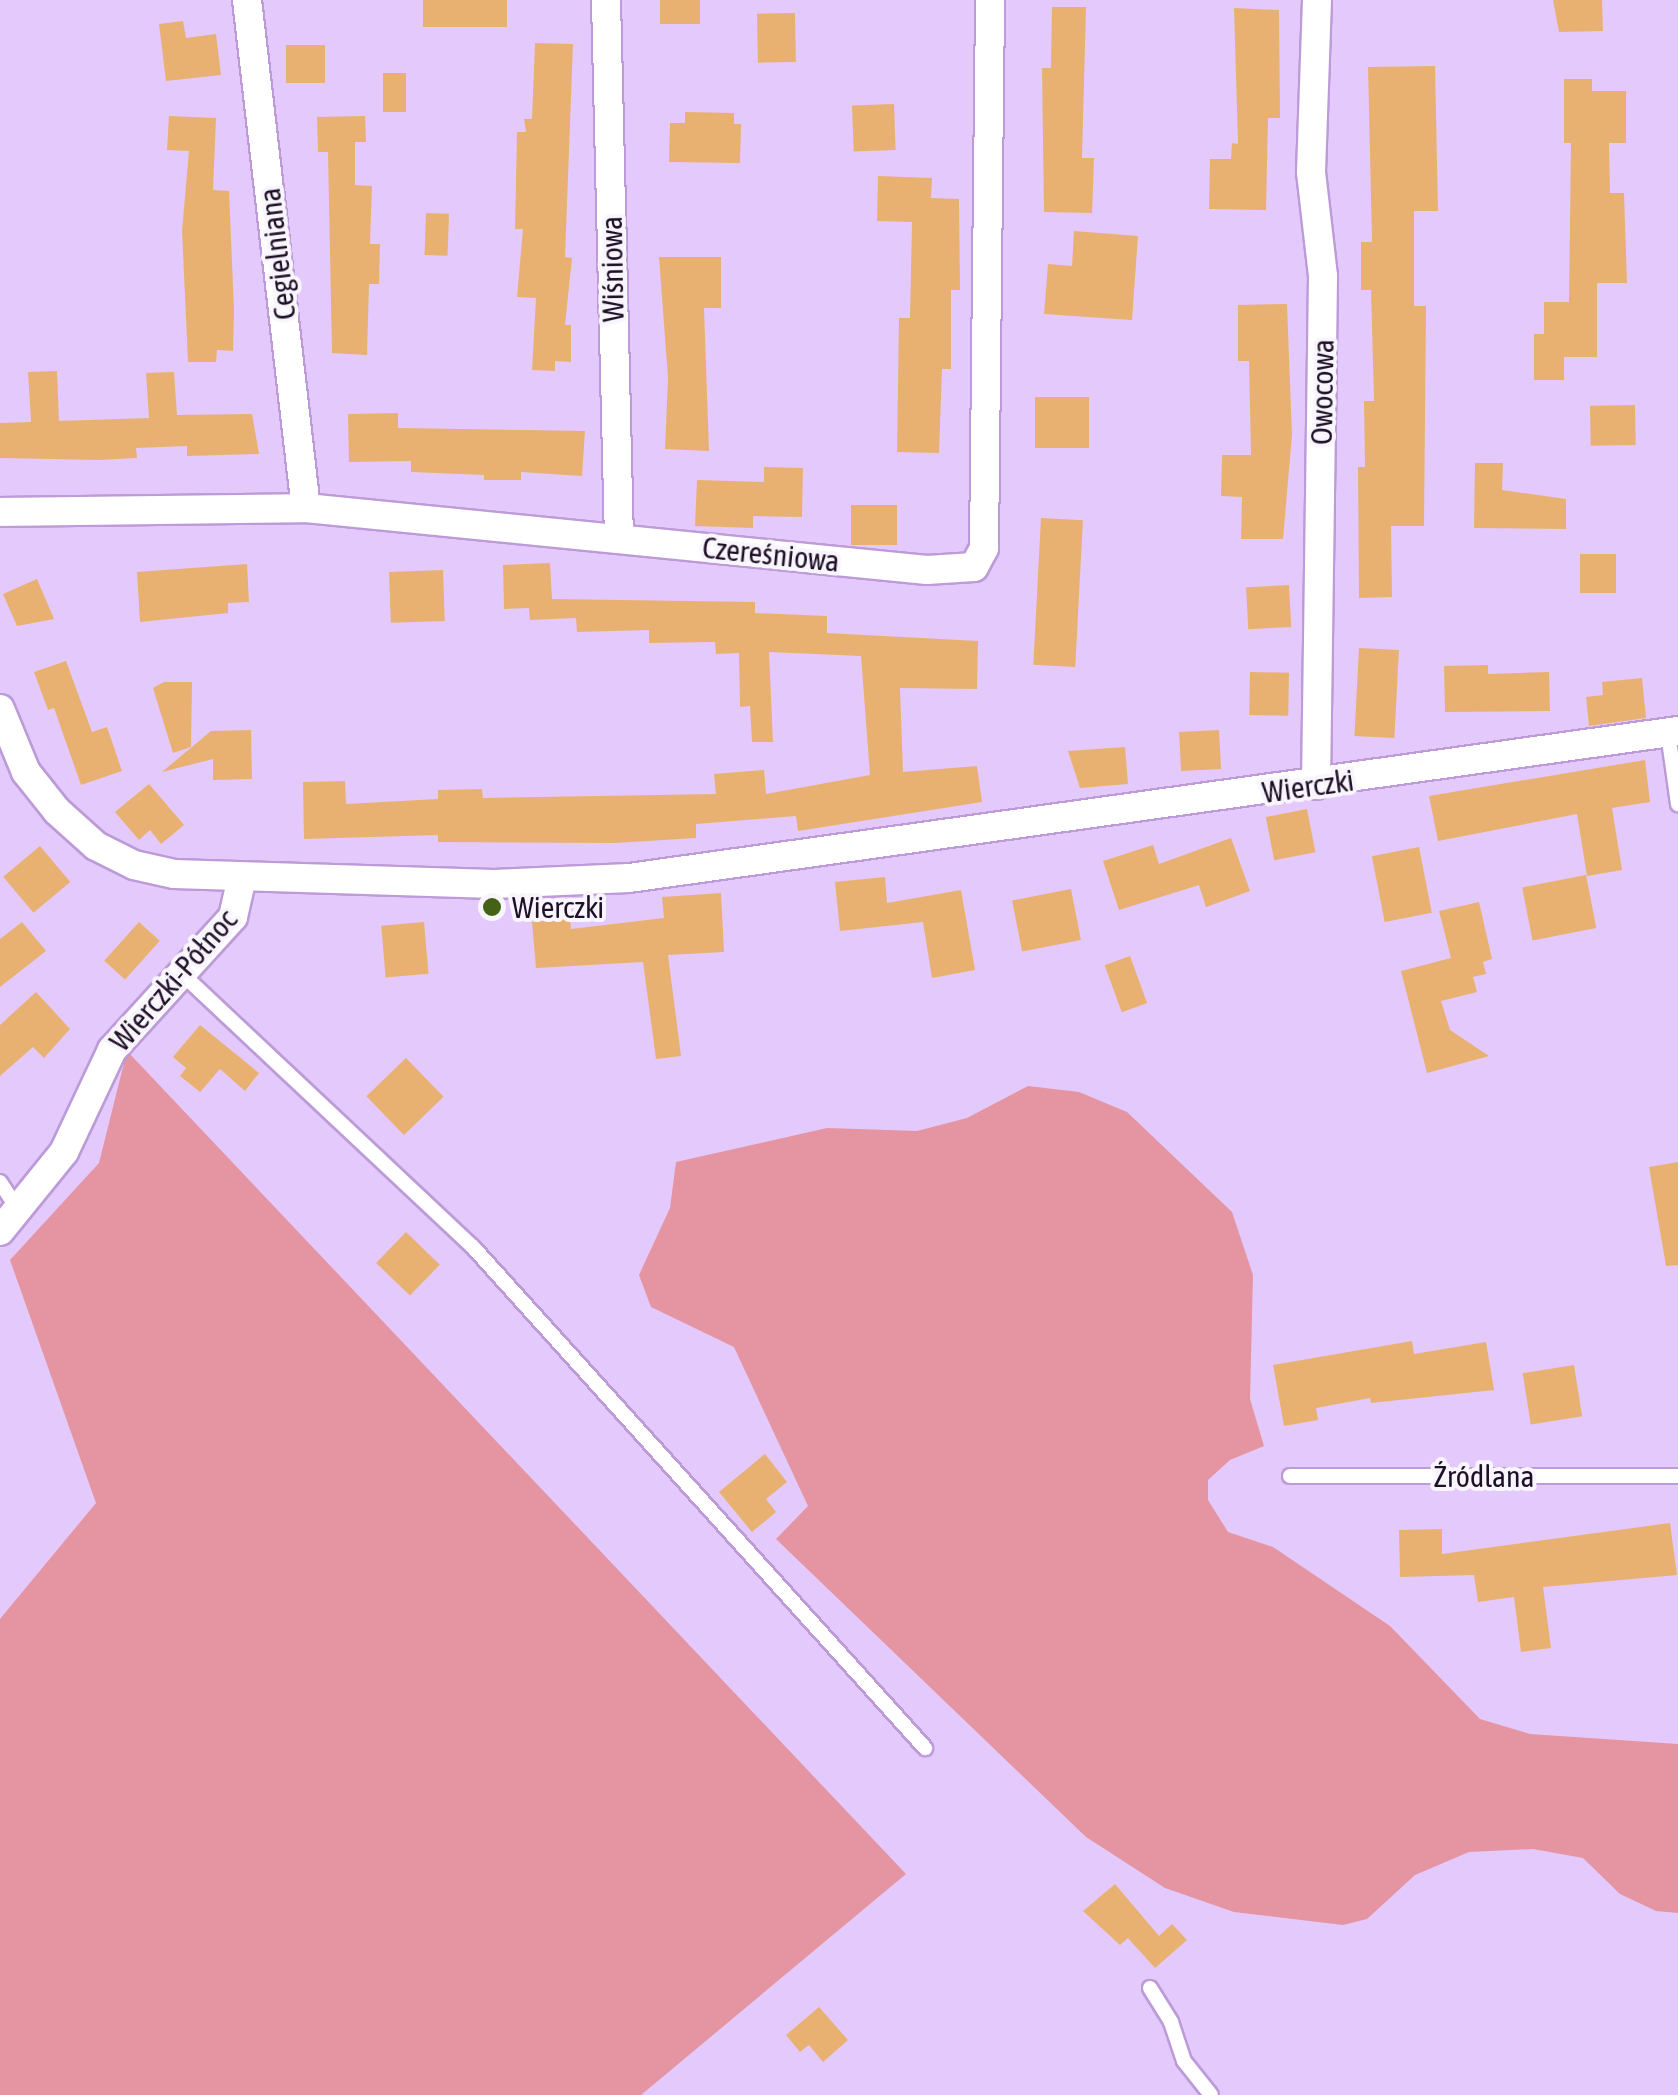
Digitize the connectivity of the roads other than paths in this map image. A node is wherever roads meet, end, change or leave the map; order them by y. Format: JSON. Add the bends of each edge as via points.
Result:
{"nodes":[{"id":1,"x":247,"y":0,"type":"edge"},
{"id":2,"x":606,"y":0,"type":"edge"},
{"id":3,"x":990,"y":0,"type":"edge"},
{"id":4,"x":1318,"y":0,"type":"edge"},
{"id":5,"x":306,"y":508,"type":"junction"},
{"id":6,"x":0,"y":512,"type":"edge"},
{"id":7,"x":619,"y":538,"type":"junction"},
{"id":8,"x":0,"y":710,"type":"edge"},
{"id":9,"x":1673,"y":732,"type":"edge"},
{"id":10,"x":1316,"y":785,"type":"junction"},
{"id":11,"x":1678,"y":804,"type":"edge"},
{"id":12,"x":242,"y":876,"type":"junction"},
{"id":13,"x":179,"y":972,"type":"junction"},
{"id":14,"x":0,"y":1182,"type":"edge"},
{"id":15,"x":9,"y":1221,"type":"edge"},
{"id":16,"x":1290,"y":1476,"type":"dead end"},
{"id":17,"x":1678,"y":1476,"type":"edge"},
{"id":18,"x":924,"y":1748,"type":"dead end"},
{"id":19,"x":1150,"y":1988,"type":"dead end"},
{"id":20,"x":1211,"y":2095,"type":"edge"}],
"edges":[{"from":1,"to":5,"type":"street","name":"Cegielniana"},
{"from":2,"to":7,"type":"street","name":"Wiśniowa"},
{"from":3,"to":7,"type":"street","name":"Czereśniowa","via":[[984,548],[974,566],[927,570]]},
{"from":4,"to":10,"type":"street","name":"Owocowa","via":[[1311,172],[1324,276]]},
{"from":5,"to":6,"type":"street","name":"Czereśniowa"},
{"from":5,"to":7,"type":"street","name":"Czereśniowa"},
{"from":8,"to":12,"type":"street","name":"Wierczki","via":[[26,772],[96,846],[174,874]]},
{"from":9,"to":10,"type":"street","name":"Wierczki"},
{"from":9,"to":11,"type":"lane"},
{"from":10,"to":12,"type":"street","name":"Wierczki","via":[[629,878],[494,884]]},
{"from":12,"to":13,"type":"street","name":"Wierczki-Północ","via":[[234,917]]},
{"from":13,"to":15,"type":"street","name":"Wierczki-Północ","via":[[112,1050],[64,1152]]},
{"from":13,"to":18,"type":"lane","via":[[472,1247]]},
{"from":14,"to":15,"type":"lane"},
{"from":16,"to":17,"type":"lane","name":"Źródlana"},
{"from":19,"to":20,"type":"lane","via":[[1184,2061]]}]}
